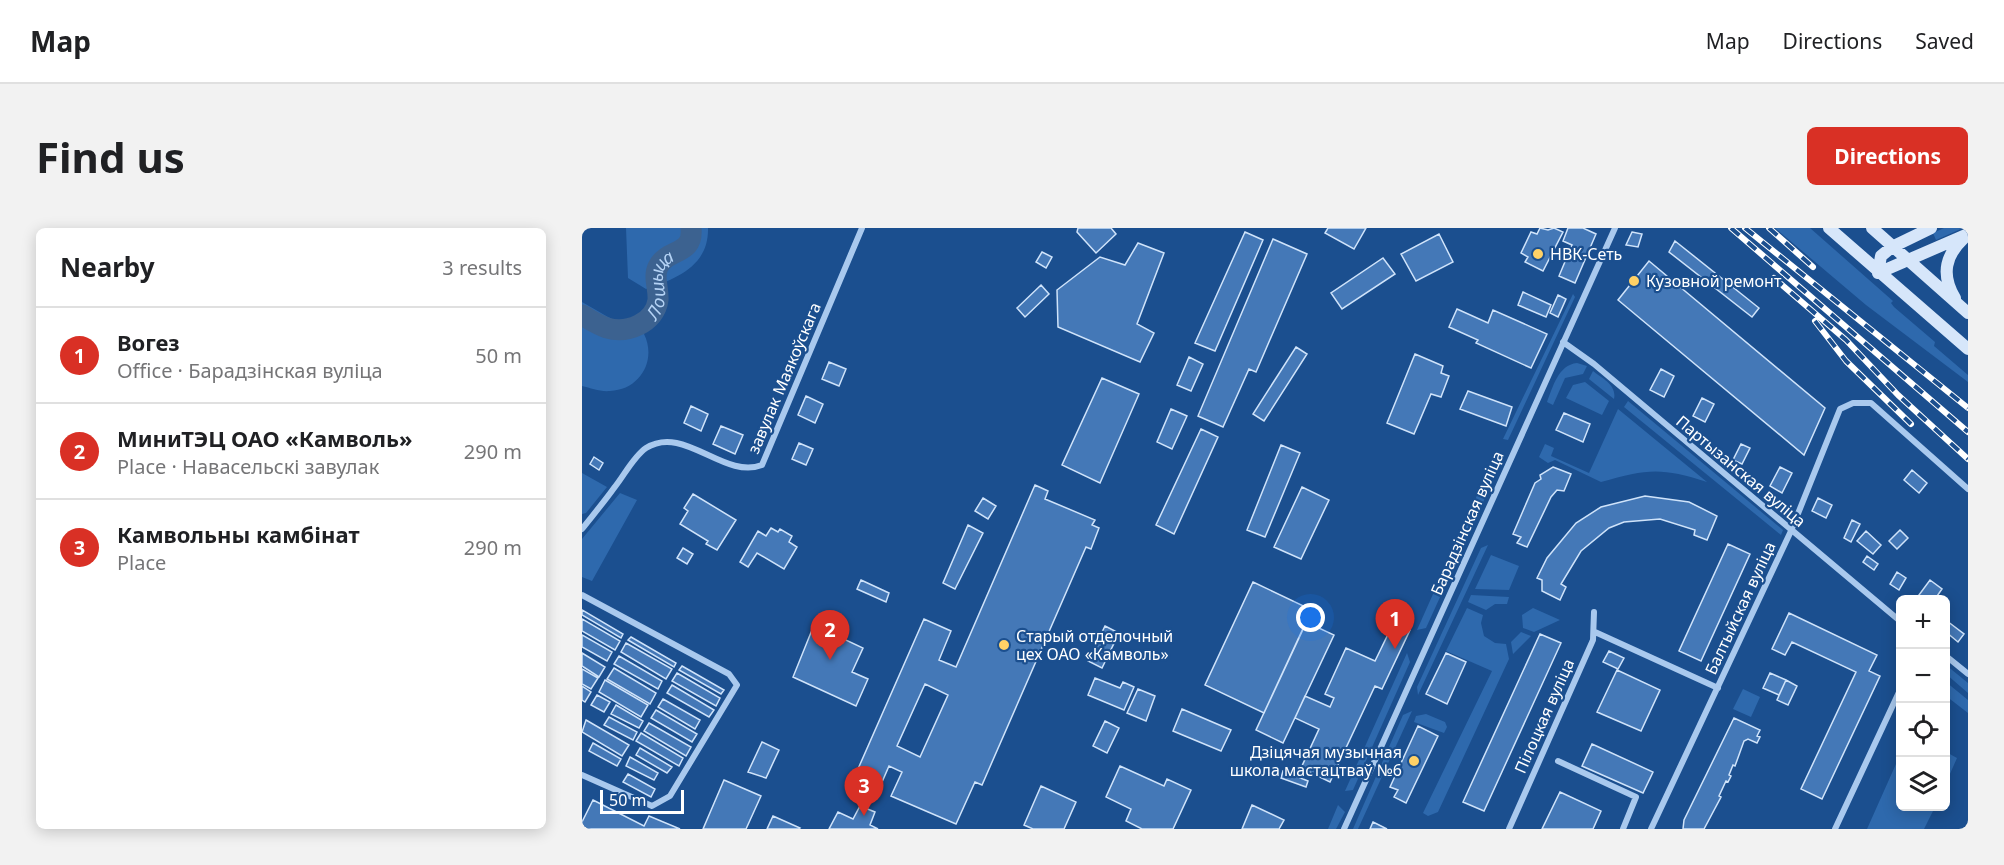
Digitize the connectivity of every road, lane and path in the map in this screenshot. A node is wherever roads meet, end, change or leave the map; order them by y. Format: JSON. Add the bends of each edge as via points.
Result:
{"nodes":[{"id":1,"x":862,"y":228,"type":"edge"},
{"id":2,"x":1615,"y":228,"type":"edge"},
{"id":3,"x":1829,"y":228,"type":"edge"},
{"id":4,"x":1872,"y":228,"type":"edge"},
{"id":5,"x":1931,"y":228,"type":"edge"},
{"id":6,"x":1968,"y":234,"type":"edge"},
{"id":7,"x":1893,"y":247,"type":"junction"},
{"id":8,"x":1908,"y":261,"type":"junction"},
{"id":9,"x":1878,"y":273,"type":"junction"},
{"id":10,"x":1964,"y":310,"type":"edge"},
{"id":11,"x":1563,"y":342,"type":"junction"},
{"id":12,"x":1968,"y":349,"type":"edge"},
{"id":13,"x":1968,"y":489,"type":"edge"},
{"id":14,"x":582,"y":529,"type":"edge"},
{"id":15,"x":1791,"y":531,"type":"junction"},
{"id":16,"x":582,"y":595,"type":"edge"},
{"id":17,"x":1594,"y":612,"type":"dead end"},
{"id":18,"x":1896,"y":618,"type":"edge"},
{"id":19,"x":1595,"y":632,"type":"junction"},
{"id":20,"x":1950,"y":659,"type":"edge"},
{"id":21,"x":1968,"y":674,"type":"edge"},
{"id":22,"x":1718,"y":688,"type":"junction"},
{"id":23,"x":1896,"y":699,"type":"edge"},
{"id":24,"x":1558,"y":761,"type":"dead end"},
{"id":25,"x":582,"y":775,"type":"edge"},
{"id":26,"x":1344,"y":829,"type":"edge"},
{"id":27,"x":1509,"y":829,"type":"edge"},
{"id":28,"x":1623,"y":829,"type":"edge"},
{"id":29,"x":1651,"y":829,"type":"edge"},
{"id":30,"x":1835,"y":829,"type":"edge"}],
"edges":[{"from":1,"to":14,"type":"street","name":"завулак Маякоўскага","via":[[762,465],[751,469],[737,467],[681,445],[658,444],[639,455]]},
{"from":2,"to":11,"type":"street","name":"Барадзінская вуліца"},
{"from":3,"to":9,"type":"main road"},
{"from":4,"to":7,"type":"main road"},
{"from":5,"to":7,"type":"main road"},
{"from":6,"to":8,"type":"main road"},
{"from":6,"to":10,"type":"main road","via":[[1947,261],[1949,289]]},
{"from":7,"to":8,"type":"main road"},
{"from":7,"to":9,"type":"main road","via":[[1881,256]]},
{"from":8,"to":9,"type":"main road"},
{"from":8,"to":10,"type":"main road"},
{"from":9,"to":12,"type":"main road"},
{"from":11,"to":15,"type":"street","name":"Партызанская вуліца"},
{"from":11,"to":26,"type":"street","name":"Барадзінская вуліца"},
{"from":13,"to":15,"type":"street","name":"Балтыйская вуліца","via":[[1871,403],[1853,403],[1840,409]]},
{"from":15,"to":18,"type":"street","name":"Партызанская вуліца"},
{"from":15,"to":22,"type":"street","name":"Балтыйская вуліца"},
{"from":16,"to":25,"type":"street","via":[[729,674],[737,685],[670,796],[652,806]]},
{"from":17,"to":19,"type":"street","name":"Пілоцкая вуліца"},
{"from":19,"to":22,"type":"street"},
{"from":19,"to":27,"type":"street","name":"Пілоцкая вуліца"},
{"from":20,"to":21,"type":"street"},
{"from":22,"to":29,"type":"street","name":"Балтыйская вуліца"},
{"from":23,"to":30,"type":"street"},
{"from":24,"to":28,"type":"street","via":[[1636,797]]}]}
